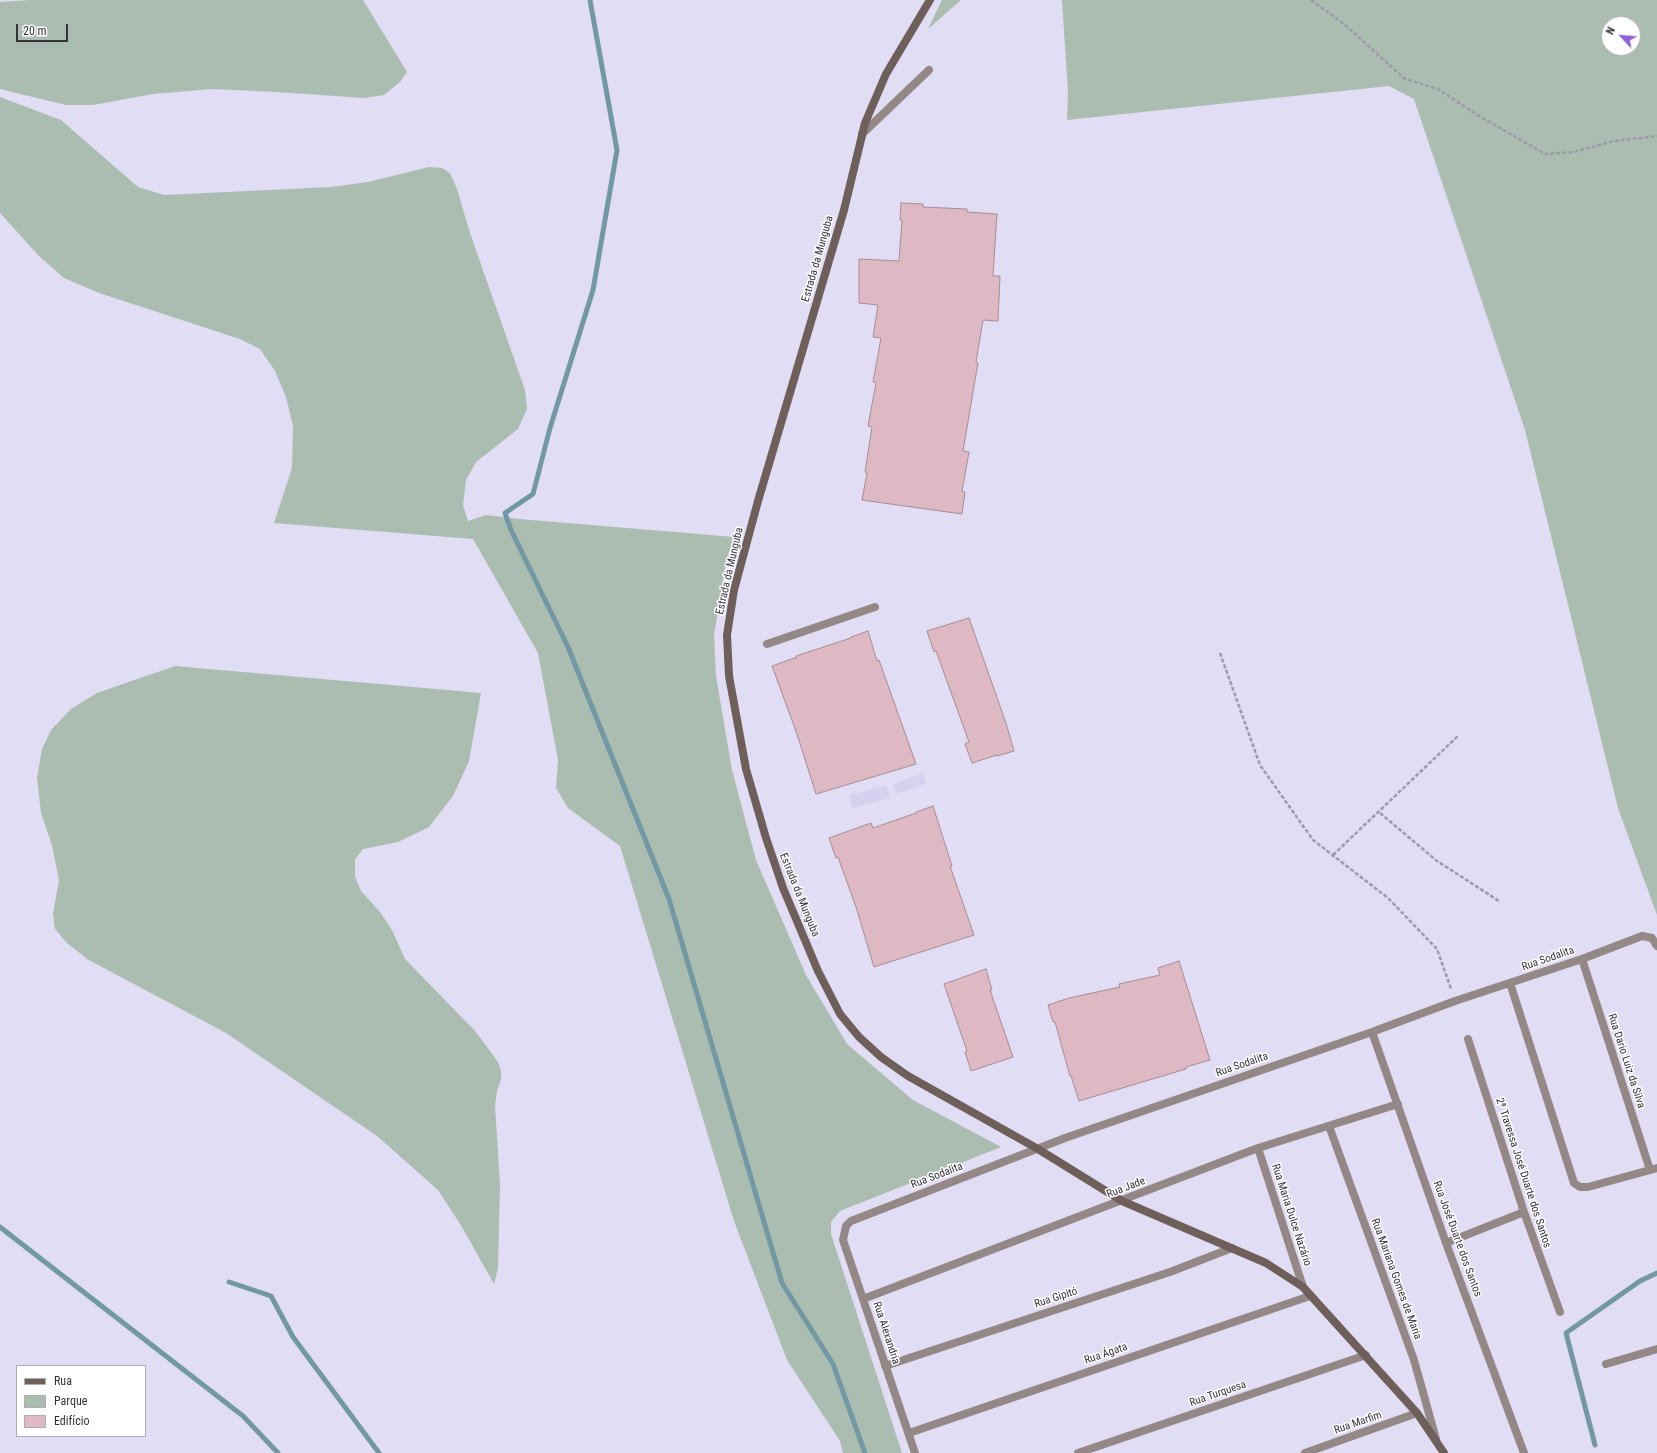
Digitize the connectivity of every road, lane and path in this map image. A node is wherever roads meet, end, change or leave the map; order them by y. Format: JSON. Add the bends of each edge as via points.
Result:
{"nodes":[{"id":1,"x":930,"y":0,"type":"edge"},
{"id":2,"x":1311,"y":0,"type":"edge"},
{"id":3,"x":929,"y":70,"type":"dead end"},
{"id":4,"x":862,"y":134,"type":"junction"},
{"id":5,"x":1657,"y":136,"type":"edge"},
{"id":6,"x":875,"y":607,"type":"dead end"},
{"id":7,"x":767,"y":644,"type":"dead end"},
{"id":8,"x":1220,"y":654,"type":"dead end"},
{"id":9,"x":1459,"y":735,"type":"dead end"},
{"id":10,"x":1380,"y":813,"type":"junction"},
{"id":11,"x":1334,"y":856,"type":"junction"},
{"id":12,"x":1499,"y":901,"type":"dead end"},
{"id":13,"x":1657,"y":946,"type":"edge"},
{"id":14,"x":1582,"y":959,"type":"junction"},
{"id":15,"x":1510,"y":984,"type":"junction"},
{"id":16,"x":1454,"y":1001,"type":"junction"},
{"id":17,"x":1372,"y":1032,"type":"junction"},
{"id":18,"x":1468,"y":1039,"type":"dead end"},
{"id":19,"x":1398,"y":1104,"type":"junction"},
{"id":20,"x":1329,"y":1126,"type":"junction"},
{"id":21,"x":1258,"y":1148,"type":"junction"},
{"id":22,"x":1038,"y":1149,"type":"junction"},
{"id":23,"x":1654,"y":1169,"type":"edge"},
{"id":24,"x":1122,"y":1201,"type":"junction"},
{"id":25,"x":1524,"y":1212,"type":"junction"},
{"id":26,"x":851,"y":1221,"type":"joint"},
{"id":27,"x":1446,"y":1244,"type":"junction"},
{"id":28,"x":1232,"y":1248,"type":"junction"},
{"id":29,"x":1303,"y":1288,"type":"junction"},
{"id":30,"x":1310,"y":1296,"type":"junction"},
{"id":31,"x":864,"y":1299,"type":"junction"},
{"id":32,"x":1560,"y":1312,"type":"dead end"},
{"id":33,"x":1657,"y":1348,"type":"edge"},
{"id":34,"x":1366,"y":1355,"type":"junction"},
{"id":35,"x":1606,"y":1364,"type":"dead end"},
{"id":36,"x":886,"y":1366,"type":"junction"},
{"id":37,"x":1417,"y":1414,"type":"junction"},
{"id":38,"x":909,"y":1434,"type":"junction"},
{"id":39,"x":1436,"y":1442,"type":"junction"},
{"id":40,"x":915,"y":1453,"type":"edge"},
{"id":41,"x":1078,"y":1453,"type":"edge"},
{"id":42,"x":1305,"y":1453,"type":"edge"},
{"id":43,"x":1444,"y":1453,"type":"edge"},
{"id":44,"x":1524,"y":1453,"type":"edge"}],
"edges":[{"from":1,"to":4,"type":"main road","name":"Estrada da Munguba","via":[[886,74]]},
{"from":2,"to":5,"type":"path","via":[[1344,24],[1405,79],[1438,89],[1545,154],[1574,152],[1614,141]]},
{"from":3,"to":4,"type":"street"},
{"from":4,"to":22,"type":"main road","name":"Estrada da Munguba","via":[[844,210],[734,590],[727,635],[729,676],[746,769],[766,838],[783,888],[818,971],[840,1014],[881,1057],[908,1076]]},
{"from":6,"to":7,"type":"street"},
{"from":8,"to":11,"type":"path","via":[[1260,765],[1313,840]]},
{"from":9,"to":10,"type":"path"},
{"from":10,"to":11,"type":"path"},
{"from":10,"to":12,"type":"path","via":[[1437,861]]},
{"from":11,"to":16,"type":"path","via":[[1388,898],[1437,949]]},
{"from":13,"to":14,"type":"street","name":"Rua Sodalita","via":[[1652,938],[1642,936]]},
{"from":14,"to":15,"type":"street","name":"Rua Sodalita"},
{"from":14,"to":23,"type":"street","name":"Rua Dario Luiz da Silva"},
{"from":15,"to":16,"type":"street","name":"Rua Sodalita"},
{"from":15,"to":23,"type":"street","via":[[1574,1183],[1580,1187],[1588,1187]]},
{"from":16,"to":17,"type":"street","name":"Rua Sodalita"},
{"from":17,"to":19,"type":"street","name":"Rua José Duarte dos Santos"},
{"from":17,"to":22,"type":"street","name":"Rua Sodalita"},
{"from":18,"to":25,"type":"street","name":"2ª Travessa José Duarte dos Santos"},
{"from":19,"to":20,"type":"street","name":"Rua Jade"},
{"from":19,"to":27,"type":"street","name":"Rua José Duarte dos Santos"},
{"from":20,"to":21,"type":"street","name":"Rua Jade"},
{"from":20,"to":39,"type":"street","name":"Rua Mariana Gomes de Maria","via":[[1414,1360]]},
{"from":21,"to":24,"type":"street","name":"Rua Jade"},
{"from":21,"to":29,"type":"street","name":"Rua Maria Dulce Nazário"},
{"from":22,"to":24,"type":"main road","name":"Estrada da Munguba"},
{"from":22,"to":26,"type":"street","name":"Rua Sodalita"},
{"from":24,"to":28,"type":"main road","name":"Estrada da Munguba"},
{"from":24,"to":31,"type":"street","name":"Rua Jade"},
{"from":25,"to":27,"type":"street"},
{"from":25,"to":32,"type":"street","name":"2ª Travessa José Duarte dos Santos"},
{"from":26,"to":31,"type":"street","name":"Rua Alexandria","via":[[846,1226],[843,1240]]},
{"from":27,"to":44,"type":"street","name":"Rua José Duarte dos Santos"},
{"from":28,"to":29,"type":"main road","name":"Estrada da Munguba","via":[[1266,1263]]},
{"from":28,"to":36,"type":"street","name":"Rua Gipitó","via":[[1170,1272]]},
{"from":29,"to":30,"type":"main road","name":"Estrada da Munguba"},
{"from":30,"to":34,"type":"main road","name":"Estrada da Munguba"},
{"from":30,"to":38,"type":"street","name":"Rua Ágata"},
{"from":31,"to":36,"type":"street","name":"Rua Alexandria"},
{"from":33,"to":35,"type":"street"},
{"from":34,"to":37,"type":"main road","name":"Estrada da Munguba"},
{"from":34,"to":41,"type":"street","name":"Rua Turquesa"},
{"from":36,"to":38,"type":"street","name":"Rua Alexandria"},
{"from":37,"to":39,"type":"main road","name":"Estrada da Munguba"},
{"from":37,"to":42,"type":"street","name":"Rua Marfim"},
{"from":38,"to":40,"type":"street","name":"Rua Alexandria"},
{"from":39,"to":43,"type":"main road","name":"Estrada da Munguba"}]}
